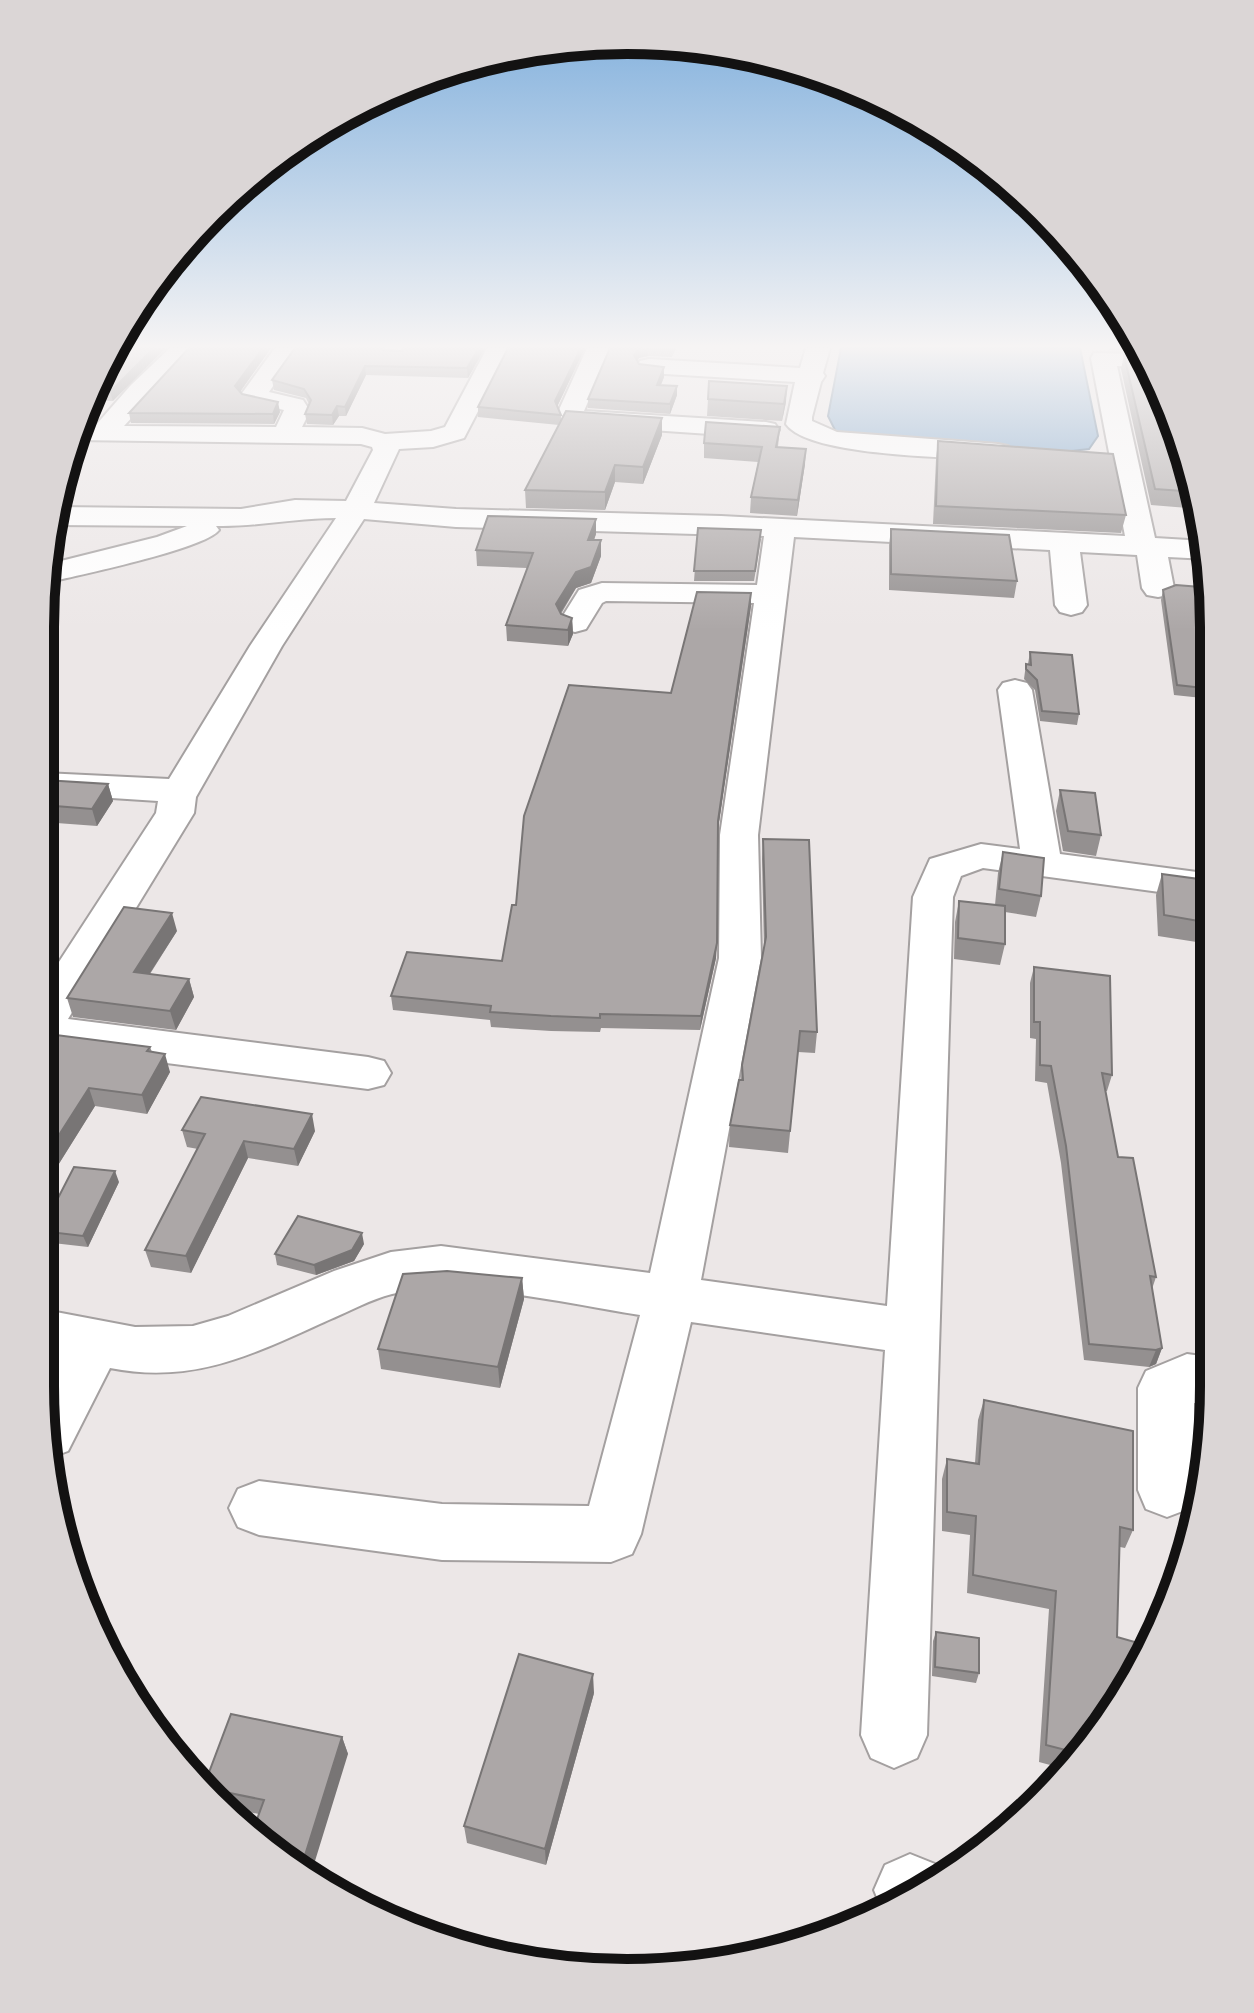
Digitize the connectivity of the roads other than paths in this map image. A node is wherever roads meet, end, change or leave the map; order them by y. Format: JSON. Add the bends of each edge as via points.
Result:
{"nodes":[{"id":1,"x":384,"y":442,"type":"edge"},
{"id":2,"x":861,"y":442,"type":"edge"},
{"id":3,"x":1122,"y":442,"type":"edge"},
{"id":4,"x":1020,"y":454,"type":"edge"},
{"id":5,"x":1096,"y":460,"type":"edge"},
{"id":6,"x":1127,"y":462,"type":"junction"},
{"id":7,"x":244,"y":503,"type":"junction"},
{"id":8,"x":356,"y":510,"type":"junction"},
{"id":9,"x":65,"y":515,"type":"edge"},
{"id":10,"x":780,"y":528,"type":"junction"},
{"id":11,"x":1064,"y":542,"type":"junction"},
{"id":12,"x":1146,"y":546,"type":"junction"},
{"id":13,"x":1195,"y":549,"type":"edge"},
{"id":14,"x":57,"y":571,"type":"edge"},
{"id":15,"x":1158,"y":588,"type":"dead end"},
{"id":16,"x":771,"y":594,"type":"junction"},
{"id":17,"x":1071,"y":605,"type":"dead end"},
{"id":18,"x":575,"y":622,"type":"dead end"},
{"id":19,"x":1015,"y":690,"type":"dead end"},
{"id":20,"x":54,"y":783,"type":"edge"},
{"id":21,"x":177,"y":797,"type":"junction"},
{"id":22,"x":1042,"y":863,"type":"junction"},
{"id":23,"x":1200,"y":885,"type":"edge"},
{"id":24,"x":54,"y":1005,"type":"edge"},
{"id":25,"x":54,"y":1033,"type":"edge"},
{"id":26,"x":368,"y":1073,"type":"dead end"},
{"id":27,"x":671,"y":1297,"type":"junction"},
{"id":28,"x":914,"y":1332,"type":"junction"},
{"id":29,"x":54,"y":1335,"type":"edge"},
{"id":30,"x":95,"y":1343,"type":"junction"},
{"id":31,"x":1200,"y":1380,"type":"edge"},
{"id":32,"x":55,"y":1420,"type":"edge"},
{"id":33,"x":1167,"y":1490,"type":"dead end"},
{"id":34,"x":259,"y":1508,"type":"dead end"},
{"id":35,"x":894,"y":1735,"type":"dead end"}],
"edges":[{"from":1,"to":8,"type":"street","via":[[386,450]]},
{"from":2,"to":4,"type":"street"},
{"from":3,"to":6,"type":"street"},
{"from":5,"to":6,"type":"street"},
{"from":6,"to":12,"type":"street"},
{"from":7,"to":8,"type":"street"},
{"from":7,"to":9,"type":"street"},
{"from":7,"to":14,"type":"street","via":[[168,543]]},
{"from":8,"to":10,"type":"street"},
{"from":8,"to":21,"type":"street","via":[[266,646]]},
{"from":10,"to":11,"type":"street"},
{"from":10,"to":16,"type":"street"},
{"from":11,"to":12,"type":"street"},
{"from":11,"to":17,"type":"street"},
{"from":12,"to":13,"type":"street"},
{"from":12,"to":15,"type":"street"},
{"from":16,"to":18,"type":"street","via":[[602,592],[590,597]]},
{"from":16,"to":27,"type":"street","via":[[739,835],[740,958]]},
{"from":19,"to":22,"type":"street"},
{"from":20,"to":21,"type":"street","via":[[161,788]]},
{"from":21,"to":24,"type":"street","via":[[175,813]]},
{"from":22,"to":23,"type":"street"},
{"from":22,"to":28,"type":"street","via":[[981,856],[944,868],[933,897]]},
{"from":25,"to":26,"type":"street"},
{"from":27,"to":28,"type":"street"},
{"from":27,"to":30,"type":"street","via":[[441,1267],[366,1281],[238,1336],[193,1349],[135,1350]]},
{"from":27,"to":34,"type":"street","via":[[611,1534],[442,1532]]},
{"from":28,"to":35,"type":"street"},
{"from":29,"to":30,"type":"street"},
{"from":30,"to":32,"type":"street"},
{"from":31,"to":33,"type":"street","via":[[1187,1378],[1166,1388]]}]}
